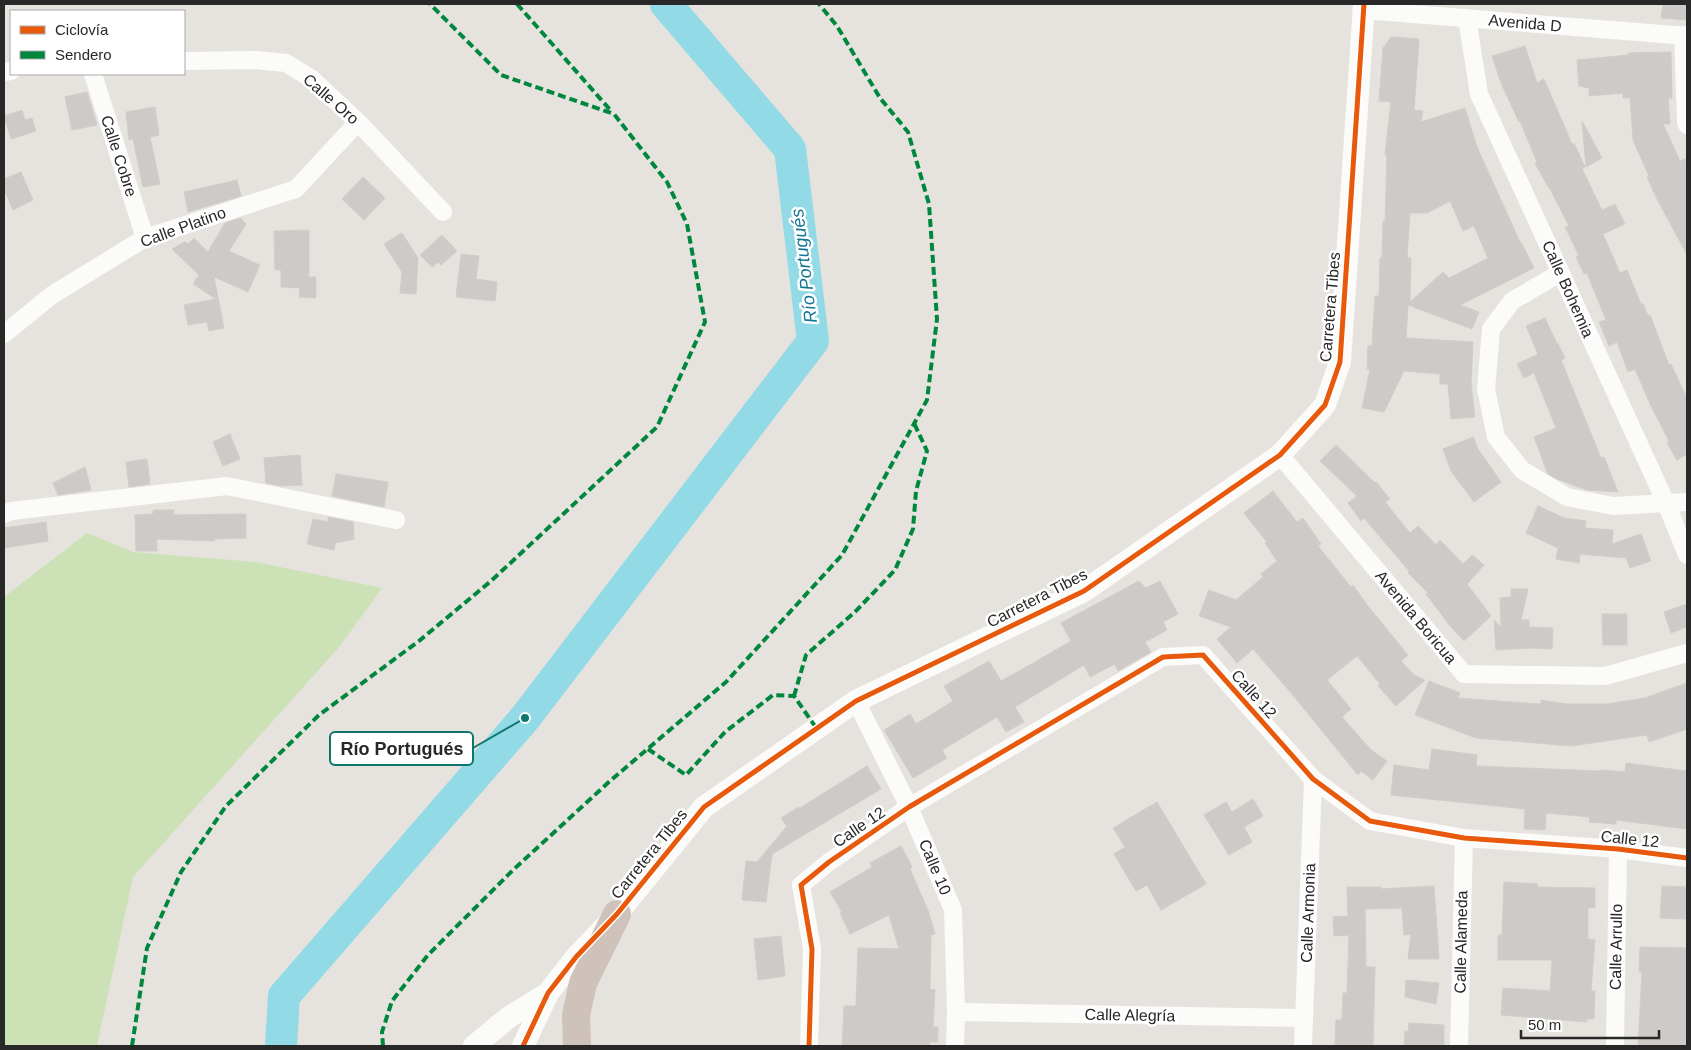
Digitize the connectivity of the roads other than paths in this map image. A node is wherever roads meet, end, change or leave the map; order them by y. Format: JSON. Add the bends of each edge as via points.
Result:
{"nodes":[{"id":1,"x":1364,"y":7,"type":"edge"},
{"id":2,"x":1467,"y":18,"type":"junction"},
{"id":3,"x":1685,"y":35,"type":"edge"},
{"id":4,"x":185,"y":61,"type":"edge"},
{"id":5,"x":93,"y":75,"type":"edge"},
{"id":6,"x":358,"y":122,"type":"junction"},
{"id":7,"x":1687,"y":124,"type":"edge"},
{"id":8,"x":443,"y":212,"type":"dead end"},
{"id":9,"x":145,"y":238,"type":"junction"},
{"id":10,"x":1560,"y":273,"type":"junction"},
{"id":11,"x":4,"y":334,"type":"edge"},
{"id":12,"x":1280,"y":455,"type":"junction"},
{"id":13,"x":1687,"y":502,"type":"edge"},
{"id":14,"x":1666,"y":503,"type":"junction"},
{"id":15,"x":4,"y":514,"type":"edge"},
{"id":16,"x":396,"y":520,"type":"dead end"},
{"id":17,"x":1687,"y":555,"type":"edge"},
{"id":18,"x":1687,"y":653,"type":"edge"},
{"id":19,"x":856,"y":701,"type":"junction"},
{"id":20,"x":1313,"y":779,"type":"junction"},
{"id":21,"x":909,"y":808,"type":"junction"},
{"id":22,"x":1464,"y":838,"type":"junction"},
{"id":23,"x":1618,"y":849,"type":"junction"},
{"id":24,"x":1687,"y":858,"type":"edge"},
{"id":25,"x":617,"y":914,"type":"junction"},
{"id":26,"x":548,"y":993,"type":"junction"},
{"id":27,"x":956,"y":1012,"type":"junction"},
{"id":28,"x":1304,"y":1018,"type":"junction"},
{"id":29,"x":474,"y":1046,"type":"edge"},
{"id":30,"x":523,"y":1046,"type":"edge"},
{"id":31,"x":577,"y":1046,"type":"edge"},
{"id":32,"x":810,"y":1046,"type":"edge"},
{"id":33,"x":955,"y":1046,"type":"edge"},
{"id":34,"x":1303,"y":1046,"type":"edge"},
{"id":35,"x":1459,"y":1046,"type":"edge"},
{"id":36,"x":1615,"y":1046,"type":"edge"}],
"edges":[{"from":1,"to":2,"type":"street","name":"Avenida D"},
{"from":1,"to":12,"type":"street","name":"Carretera Tibes","via":[[1340,362],[1325,405]]},
{"from":2,"to":3,"type":"street","name":"Avenida D"},
{"from":2,"to":10,"type":"street","name":"Calle Bohemia","via":[[1479,94]]},
{"from":3,"to":7,"type":"street"},
{"from":4,"to":6,"type":"street","name":"Calle Oro","via":[[286,63],[312,79]]},
{"from":5,"to":9,"type":"street","name":"Calle Cobre"},
{"from":6,"to":8,"type":"street","name":"Calle Oro"},
{"from":6,"to":9,"type":"street","name":"Calle Platino","via":[[296,189]]},
{"from":9,"to":11,"type":"street","name":"Calle Platino","via":[[52,295]]},
{"from":10,"to":14,"type":"street","name":"Calle Bohemia"},
{"from":10,"to":14,"type":"street","via":[[1512,300],[1491,329],[1486,389],[1496,437],[1522,470],[1567,497],[1613,506]]},
{"from":12,"to":18,"type":"street","name":"Avenida Boricua","via":[[1464,674],[1605,676]]},
{"from":12,"to":19,"type":"street","name":"Carretera Tibes","via":[[1084,591]]},
{"from":13,"to":14,"type":"street"},
{"from":14,"to":17,"type":"street","name":"Calle Bohemia"},
{"from":15,"to":16,"type":"street","via":[[226,486]]},
{"from":19,"to":21,"type":"street","name":"Calle 10"},
{"from":19,"to":25,"type":"street","name":"Carretera Tibes","via":[[704,807]]},
{"from":20,"to":21,"type":"street","name":"Calle 12","via":[[1203,655],[1164,657]]},
{"from":20,"to":22,"type":"street","name":"Calle 12","via":[[1370,821]]},
{"from":20,"to":28,"type":"street","name":"Calle Armonia"},
{"from":21,"to":27,"type":"street","name":"Calle 10","via":[[953,910]]},
{"from":21,"to":32,"type":"street","name":"Calle 12","via":[[801,885],[812,949]]},
{"from":22,"to":23,"type":"street","name":"Calle 12"},
{"from":22,"to":35,"type":"street","name":"Calle Alameda"},
{"from":23,"to":24,"type":"street","name":"Calle 12"},
{"from":23,"to":36,"type":"street","name":"Calle Arrullo"},
{"from":25,"to":26,"type":"street","name":"Carretera Tibes","via":[[576,956]]},
{"from":25,"to":31,"type":"highway","via":[[583,983],[576,1015]]},
{"from":26,"to":29,"type":"street","via":[[509,1017]]},
{"from":26,"to":30,"type":"street","name":"Carretera Tibes"},
{"from":27,"to":28,"type":"street","name":"Calle Alegría"},
{"from":27,"to":33,"type":"street","name":"Calle 10"},
{"from":28,"to":34,"type":"street","name":"Calle Armonia"}]}
